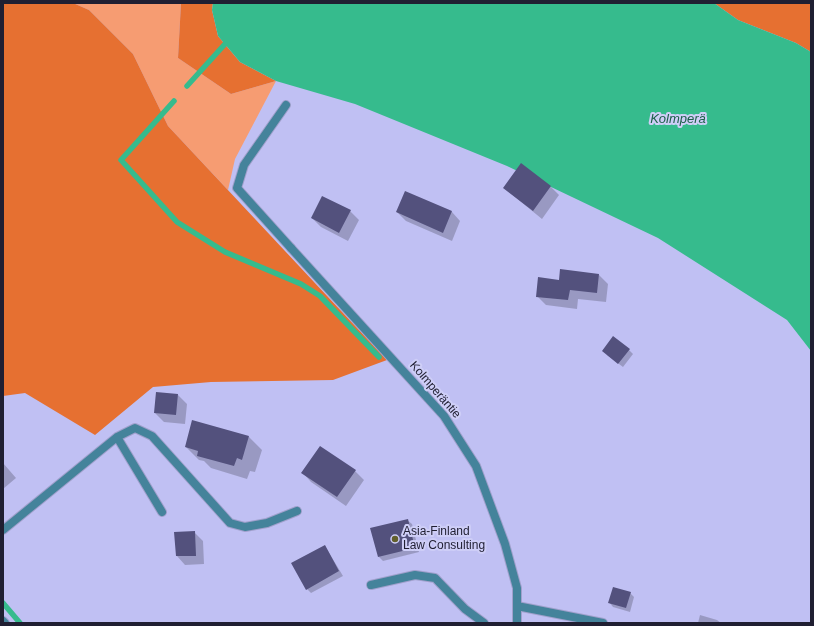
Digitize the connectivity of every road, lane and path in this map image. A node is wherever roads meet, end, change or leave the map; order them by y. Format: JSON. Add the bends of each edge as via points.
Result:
{"nodes":[{"id":1,"x":286,"y":105,"type":"dead end"},
{"id":2,"x":116,"y":437,"type":"junction"},
{"id":3,"x":297,"y":511,"type":"dead end"},
{"id":4,"x":162,"y":512,"type":"dead end"},
{"id":5,"x":3,"y":530,"type":"edge"},
{"id":6,"x":371,"y":585,"type":"dead end"},
{"id":7,"x":517,"y":606,"type":"junction"},
{"id":8,"x":484,"y":623,"type":"edge"},
{"id":9,"x":517,"y":623,"type":"edge"},
{"id":10,"x":604,"y":623,"type":"edge"}],
"edges":[{"from":1,"to":7,"type":"street","name":"Kolmperäntie","via":[[244,165],[237,188],[444,416],[476,466],[505,544],[517,588]]},
{"from":2,"to":3,"type":"street","via":[[136,428],[152,436],[230,523],[245,527],[267,523]]},
{"from":2,"to":4,"type":"street"},
{"from":2,"to":5,"type":"street"},
{"from":6,"to":8,"type":"street","via":[[415,575],[435,578]]},
{"from":7,"to":9,"type":"street","name":"Kolmperäntie"},
{"from":7,"to":10,"type":"street"}]}
